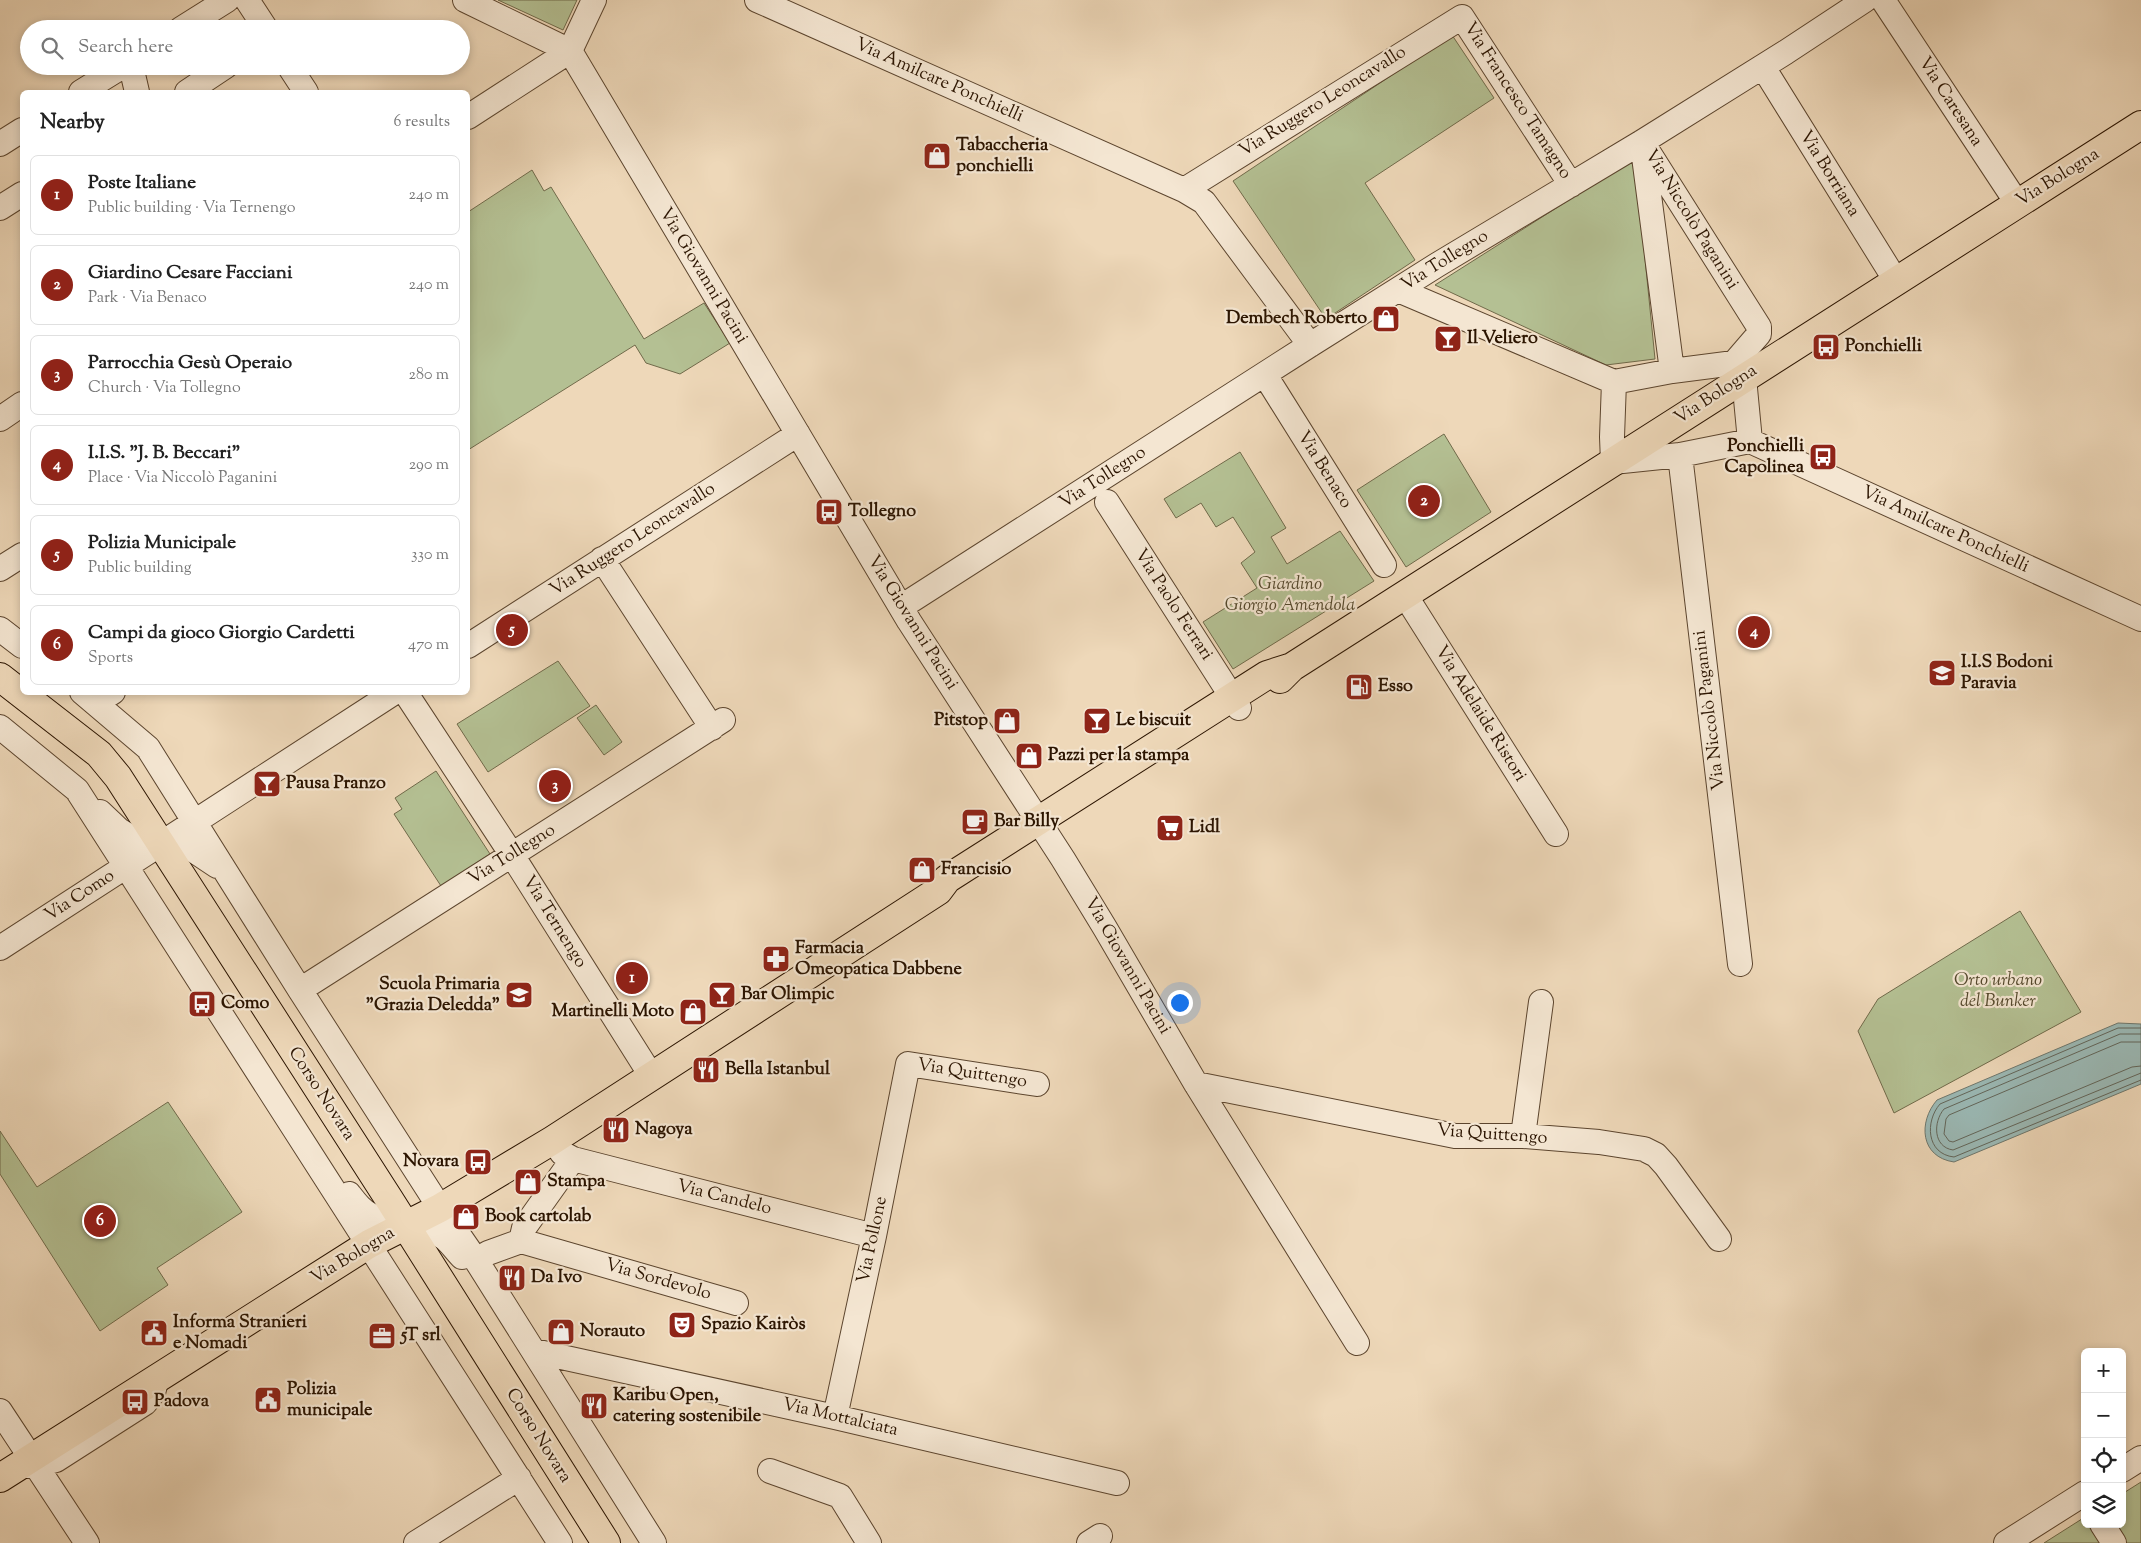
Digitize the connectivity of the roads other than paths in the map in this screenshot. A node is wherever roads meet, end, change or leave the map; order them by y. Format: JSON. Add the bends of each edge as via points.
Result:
{"nodes":[{"id":1,"x":227,"y":0,"type":"edge"},
{"id":2,"x":247,"y":0,"type":"edge"},
{"id":3,"x":465,"y":0,"type":"edge"},
{"id":4,"x":594,"y":0,"type":"edge"},
{"id":5,"x":757,"y":0,"type":"edge"},
{"id":6,"x":1865,"y":0,"type":"edge"},
{"id":7,"x":1882,"y":0,"type":"edge"},
{"id":8,"x":1462,"y":16,"type":"joint"},
{"id":9,"x":195,"y":20,"type":"edge"},
{"id":10,"x":260,"y":20,"type":"edge"},
{"id":11,"x":570,"y":51,"type":"junction"},
{"id":12,"x":1763,"y":67,"type":"junction"},
{"id":13,"x":108,"y":75,"type":"edge"},
{"id":14,"x":133,"y":75,"type":"edge"},
{"id":15,"x":212,"y":75,"type":"edge"},
{"id":16,"x":295,"y":75,"type":"edge"},
{"id":17,"x":84,"y":90,"type":"edge"},
{"id":18,"x":137,"y":90,"type":"edge"},
{"id":19,"x":190,"y":90,"type":"edge"},
{"id":20,"x":305,"y":90,"type":"edge"},
{"id":21,"x":470,"y":116,"type":"edge"},
{"id":22,"x":2141,"y":125,"type":"edge"},
{"id":23,"x":20,"y":131,"type":"edge"},
{"id":24,"x":1642,"y":142,"type":"junction"},
{"id":25,"x":0,"y":144,"type":"edge"},
{"id":26,"x":1571,"y":185,"type":"junction"},
{"id":27,"x":1184,"y":190,"type":"junction"},
{"id":28,"x":20,"y":195,"type":"edge"},
{"id":29,"x":2017,"y":204,"type":"junction"},
{"id":30,"x":0,"y":208,"type":"edge"},
{"id":31,"x":1896,"y":281,"type":"junction"},
{"id":32,"x":1398,"y":290,"type":"junction"},
{"id":33,"x":1310,"y":345,"type":"junction"},
{"id":34,"x":1672,"y":371,"type":"junction"},
{"id":35,"x":1739,"y":371,"type":"junction"},
{"id":36,"x":1265,"y":375,"type":"junction"},
{"id":37,"x":1614,"y":382,"type":"junction"},
{"id":38,"x":20,"y":405,"type":"edge"},
{"id":39,"x":0,"y":419,"type":"edge"},
{"id":40,"x":798,"y":434,"type":"junction"},
{"id":41,"x":1750,"y":441,"type":"junction"},
{"id":42,"x":1680,"y":455,"type":"junction"},
{"id":43,"x":1613,"y":462,"type":"junction"},
{"id":44,"x":1107,"y":502,"type":"dead end"},
{"id":45,"x":20,"y":556,"type":"edge"},
{"id":46,"x":602,"y":559,"type":"junction"},
{"id":47,"x":1384,"y":564,"type":"dead end"},
{"id":48,"x":0,"y":569,"type":"edge"},
{"id":49,"x":1405,"y":595,"type":"junction"},
{"id":50,"x":901,"y":607,"type":"junction"},
{"id":51,"x":2141,"y":619,"type":"edge"},
{"id":52,"x":0,"y":628,"type":"edge"},
{"id":53,"x":20,"y":644,"type":"edge"},
{"id":54,"x":470,"y":645,"type":"edge"},
{"id":55,"x":0,"y":677,"type":"edge"},
{"id":56,"x":20,"y":693,"type":"edge"},
{"id":57,"x":23,"y":695,"type":"edge"},
{"id":58,"x":390,"y":695,"type":"edge"},
{"id":59,"x":407,"y":695,"type":"edge"},
{"id":60,"x":97,"y":696,"type":"edge"},
{"id":61,"x":1236,"y":702,"type":"junction"},
{"id":62,"x":5,"y":738,"type":"edge"},
{"id":63,"x":77,"y":790,"type":"junction"},
{"id":64,"x":194,"y":821,"type":"junction"},
{"id":65,"x":1042,"y":826,"type":"junction"},
{"id":66,"x":1556,"y":834,"type":"dead end"},
{"id":67,"x":159,"y":844,"type":"junction"},
{"id":68,"x":512,"y":855,"type":"junction"},
{"id":69,"x":126,"y":866,"type":"junction"},
{"id":70,"x":228,"y":875,"type":"junction"},
{"id":71,"x":0,"y":948,"type":"edge"},
{"id":72,"x":1740,"y":964,"type":"dead end"},
{"id":73,"x":300,"y":990,"type":"junction"},
{"id":74,"x":1541,"y":1002,"type":"dead end"},
{"id":75,"x":908,"y":1064,"type":"joint"},
{"id":76,"x":652,"y":1077,"type":"junction"},
{"id":77,"x":1037,"y":1084,"type":"dead end"},
{"id":78,"x":1196,"y":1084,"type":"junction"},
{"id":79,"x":1523,"y":1136,"type":"junction"},
{"id":80,"x":553,"y":1140,"type":"junction"},
{"id":81,"x":573,"y":1159,"type":"junction"},
{"id":82,"x":316,"y":1162,"type":"junction"},
{"id":83,"x":440,"y":1208,"type":"junction"},
{"id":84,"x":405,"y":1225,"type":"junction"},
{"id":85,"x":874,"y":1236,"type":"junction"},
{"id":86,"x":1719,"y":1239,"type":"dead end"},
{"id":87,"x":521,"y":1242,"type":"junction"},
{"id":88,"x":369,"y":1244,"type":"junction"},
{"id":89,"x":476,"y":1260,"type":"junction"},
{"id":90,"x":497,"y":1293,"type":"junction"},
{"id":91,"x":736,"y":1303,"type":"dead end"},
{"id":92,"x":1357,"y":1343,"type":"dead end"},
{"id":93,"x":534,"y":1351,"type":"junction"},
{"id":94,"x":0,"y":1411,"type":"edge"},
{"id":95,"x":835,"y":1417,"type":"junction"},
{"id":96,"x":2141,"y":1458,"type":"edge"},
{"id":97,"x":21,"y":1459,"type":"edge"},
{"id":98,"x":2126,"y":1467,"type":"edge"},
{"id":99,"x":770,"y":1471,"type":"dead end"},
{"id":100,"x":518,"y":1478,"type":"junction"},
{"id":101,"x":1117,"y":1483,"type":"dead end"},
{"id":102,"x":2081,"y":1497,"type":"edge"},
{"id":103,"x":2105,"y":1528,"type":"edge"},
{"id":104,"x":86,"y":1543,"type":"edge"},
{"id":105,"x":416,"y":1543,"type":"edge"},
{"id":106,"x":560,"y":1543,"type":"edge"},
{"id":107,"x":606,"y":1543,"type":"edge"},
{"id":108,"x":654,"y":1543,"type":"edge"},
{"id":109,"x":869,"y":1543,"type":"edge"},
{"id":110,"x":2006,"y":1543,"type":"edge"},
{"id":111,"x":2114,"y":1543,"type":"edge"}],
"edges":[{"from":1,"to":9,"type":"street"},
{"from":2,"to":10,"type":"street"},
{"from":3,"to":11,"type":"street"},
{"from":4,"to":11,"type":"street"},
{"from":5,"to":27,"type":"street","name":"Via Amilcare Ponchielli"},
{"from":6,"to":12,"type":"street","name":"Via Tollegno"},
{"from":7,"to":29,"type":"street","name":"Via Caresana"},
{"from":8,"to":26,"type":"street","name":"Via Francesco Tamagno"},
{"from":8,"to":27,"type":"street","name":"Via Ruggero Leoncavallo"},
{"from":11,"to":21,"type":"street"},
{"from":11,"to":40,"type":"street","name":"Via Giovanni Pacini"},
{"from":12,"to":24,"type":"street","name":"Via Tollegno"},
{"from":12,"to":31,"type":"street","name":"Via Borriana"},
{"from":13,"to":17,"type":"street"},
{"from":14,"to":18,"type":"street"},
{"from":15,"to":19,"type":"street"},
{"from":16,"to":20,"type":"street"},
{"from":22,"to":29,"type":"main road","name":"Via Bologna"},
{"from":23,"to":25,"type":"street"},
{"from":24,"to":26,"type":"street","name":"Via Tollegno"},
{"from":24,"to":34,"type":"street","name":"Via Niccolò Paganini"},
{"from":24,"to":35,"type":"street","name":"Via Niccolò Paganini","via":[[1759,328],[1759,334]]},
{"from":26,"to":32,"type":"street","name":"Via Tollegno"},
{"from":27,"to":33,"type":"street","name":"Via Amilcare Ponchielli","via":[[1204,202]]},
{"from":28,"to":30,"type":"street"},
{"from":29,"to":31,"type":"main road","name":"Via Bologna"},
{"from":31,"to":35,"type":"main road","name":"Via Bologna"},
{"from":32,"to":33,"type":"street","name":"Via Tollegno"},
{"from":32,"to":37,"type":"street"},
{"from":33,"to":36,"type":"street","name":"Via Tollegno"},
{"from":34,"to":35,"type":"street"},
{"from":34,"to":37,"type":"street"},
{"from":35,"to":41,"type":"street"},
{"from":35,"to":43,"type":"main road","name":"Via Bologna"},
{"from":36,"to":47,"type":"street","name":"Via Benaco"},
{"from":36,"to":50,"type":"street","name":"Via Tollegno"},
{"from":37,"to":43,"type":"street"},
{"from":38,"to":39,"type":"street"},
{"from":40,"to":46,"type":"street","name":"Via Ruggero Leoncavallo"},
{"from":40,"to":50,"type":"street","name":"Via Giovanni Pacini"},
{"from":41,"to":42,"type":"street"},
{"from":41,"to":51,"type":"street","name":"Via Amilcare Ponchielli"},
{"from":42,"to":43,"type":"street"},
{"from":42,"to":72,"type":"street","name":"Via Niccolò Paganini"},
{"from":43,"to":49,"type":"main road","name":"Via Bologna"},
{"from":44,"to":61,"type":"street","name":"Via Paolo Ferrari"},
{"from":45,"to":48,"type":"street"},
{"from":46,"to":54,"type":"street","name":"Via Ruggero Leoncavallo"},
{"from":46,"to":68,"type":"street","name":"Via Tollegno","via":[[717,724]]},
{"from":49,"to":61,"type":"main road","name":"Via Bologna","via":[[1292,667],[1267,675]]},
{"from":49,"to":66,"type":"street","name":"Via Adelaide Ristori"},
{"from":50,"to":65,"type":"street","name":"Via Giovanni Pacini"},
{"from":52,"to":53,"type":"street"},
{"from":55,"to":56,"type":"main road","name":"Corso Novara"},
{"from":57,"to":67,"type":"main road","name":"Corso Novara","via":[[99,754],[118,777]]},
{"from":58,"to":64,"type":"street"},
{"from":59,"to":68,"type":"street","name":"Via Ternengo"},
{"from":60,"to":64,"type":"street","via":[[148,748]]},
{"from":61,"to":65,"type":"main road","name":"Via Bologna"},
{"from":62,"to":63,"type":"street"},
{"from":63,"to":67,"type":"street","via":[[123,833]]},
{"from":63,"to":69,"type":"street"},
{"from":64,"to":67,"type":"street"},
{"from":64,"to":70,"type":"street"},
{"from":65,"to":76,"type":"main road","name":"Via Bologna","via":[[947,879],[938,891]]},
{"from":65,"to":78,"type":"street","name":"Via Giovanni Pacini"},
{"from":67,"to":69,"type":"street","name":"Via Como"},
{"from":67,"to":70,"type":"street","via":[[187,846]]},
{"from":67,"to":84,"type":"main road","name":"Corso Novara"},
{"from":68,"to":73,"type":"street","name":"Via Tollegno"},
{"from":68,"to":76,"type":"street","name":"Via Ternengo"},
{"from":69,"to":71,"type":"street","name":"Via Como"},
{"from":69,"to":82,"type":"street"},
{"from":70,"to":73,"type":"street"},
{"from":73,"to":83,"type":"street"},
{"from":74,"to":79,"type":"street"},
{"from":75,"to":77,"type":"street","name":"Via Quittengo"},
{"from":75,"to":85,"type":"street","name":"Via Pollone"},
{"from":76,"to":80,"type":"main road","name":"Via Bologna"},
{"from":78,"to":79,"type":"street","name":"Via Quittengo","via":[[1455,1136]]},
{"from":78,"to":92,"type":"street","name":"Via Giovanni Pacini"},
{"from":79,"to":86,"type":"street","name":"Via Quittengo","via":[[1644,1148],[1666,1166]]},
{"from":80,"to":81,"type":"street","via":[[562,1153]]},
{"from":80,"to":83,"type":"main road","name":"Via Bologna"},
{"from":81,"to":85,"type":"street","name":"Via Candelo"},
{"from":81,"to":87,"type":"street","via":[[524,1228]]},
{"from":82,"to":84,"type":"street","via":[[370,1216]]},
{"from":82,"to":88,"type":"street"},
{"from":83,"to":84,"type":"main road","name":"Via Bologna"},
{"from":83,"to":89,"type":"street"},
{"from":84,"to":88,"type":"main road","name":"Via Bologna"},
{"from":84,"to":90,"type":"street","via":[[443,1237]]},
{"from":84,"to":107,"type":"main road","name":"Corso Novara"},
{"from":85,"to":95,"type":"street","name":"Via Pollone"},
{"from":87,"to":89,"type":"street"},
{"from":87,"to":91,"type":"street","name":"Via Sordevolo"},
{"from":88,"to":97,"type":"main road","name":"Via Bologna","via":[[157,1378]]},
{"from":88,"to":100,"type":"street"},
{"from":89,"to":90,"type":"street"},
{"from":90,"to":93,"type":"street"},
{"from":93,"to":95,"type":"street","name":"Via Mottalciata"},
{"from":93,"to":108,"type":"street"},
{"from":94,"to":97,"type":"street"},
{"from":95,"to":101,"type":"street","name":"Via Mottalciata"},
{"from":96,"to":98,"type":"street"},
{"from":97,"to":104,"type":"street"},
{"from":99,"to":109,"type":"street","via":[[840,1496]]},
{"from":100,"to":105,"type":"street"},
{"from":100,"to":106,"type":"street"},
{"from":102,"to":110,"type":"street"},
{"from":103,"to":111,"type":"street"}]}
